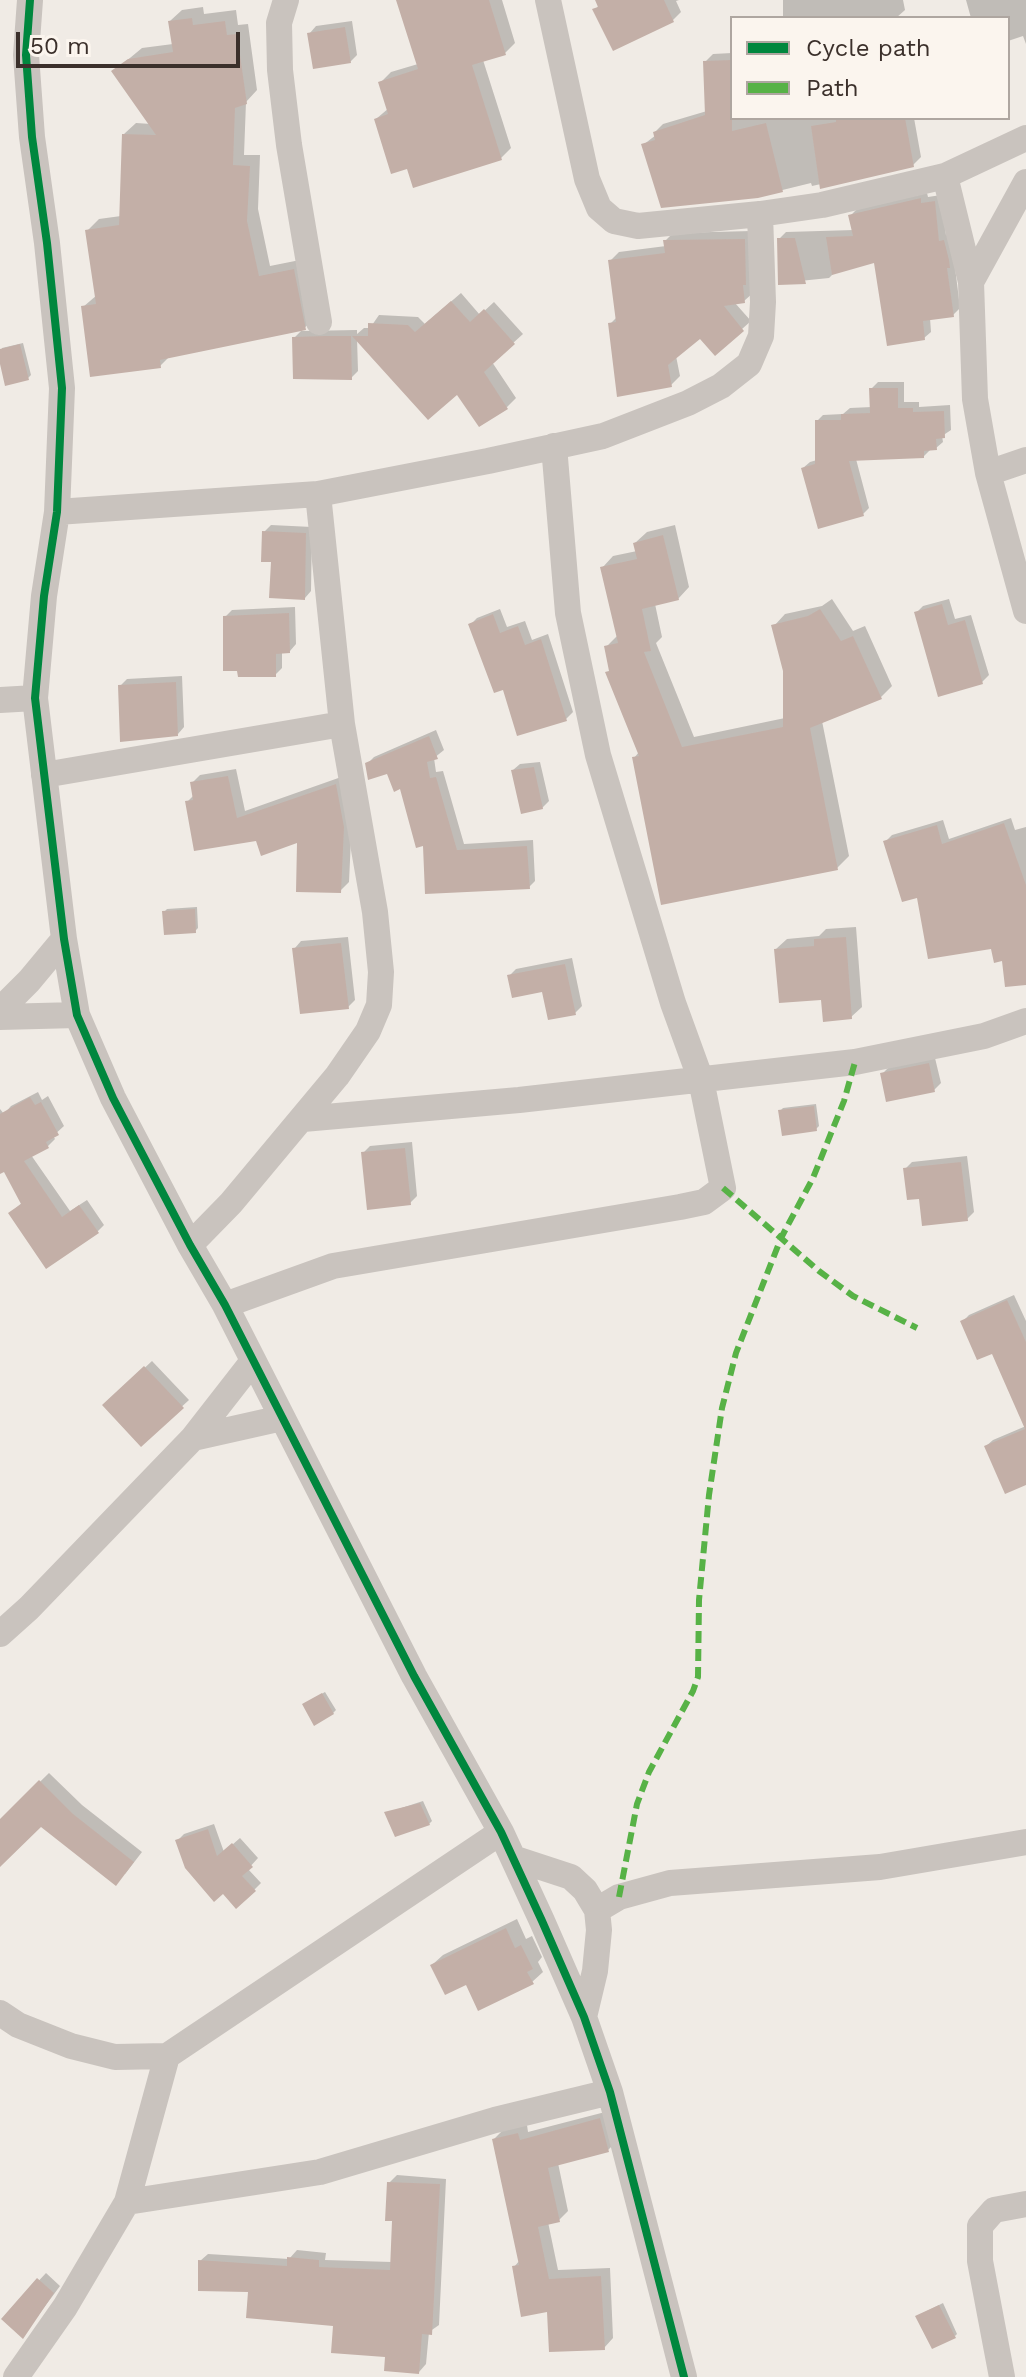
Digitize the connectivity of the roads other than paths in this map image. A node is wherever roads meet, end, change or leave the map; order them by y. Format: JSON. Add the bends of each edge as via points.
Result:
{"nodes":[{"id":1,"x":30,"y":0,"type":"edge"},
{"id":2,"x":286,"y":0,"type":"edge"},
{"id":3,"x":548,"y":0,"type":"edge"},
{"id":4,"x":1026,"y":138,"type":"edge"},
{"id":5,"x":945,"y":176,"type":"junction"},
{"id":6,"x":1026,"y":182,"type":"edge"},
{"id":7,"x":760,"y":214,"type":"junction"},
{"id":8,"x":971,"y":282,"type":"junction"},
{"id":9,"x":319,"y":322,"type":"dead end"},
{"id":10,"x":554,"y":446,"type":"junction"},
{"id":11,"x":1026,"y":460,"type":"edge"},
{"id":12,"x":988,"y":473,"type":"junction"},
{"id":13,"x":318,"y":494,"type":"junction"},
{"id":14,"x":57,"y":512,"type":"junction"},
{"id":15,"x":1026,"y":611,"type":"edge"},
{"id":16,"x":35,"y":698,"type":"junction"},
{"id":17,"x":0,"y":700,"type":"edge"},
{"id":18,"x":342,"y":724,"type":"junction"},
{"id":19,"x":44,"y":775,"type":"junction"},
{"id":20,"x":64,"y":939,"type":"junction"},
{"id":21,"x":0,"y":1010,"type":"edge"},
{"id":22,"x":77,"y":1015,"type":"junction"},
{"id":23,"x":0,"y":1017,"type":"edge"},
{"id":24,"x":1026,"y":1021,"type":"edge"},
{"id":25,"x":701,"y":1080,"type":"junction"},
{"id":26,"x":303,"y":1119,"type":"junction"},
{"id":27,"x":190,"y":1245,"type":"junction"},
{"id":28,"x":225,"y":1305,"type":"junction"},
{"id":29,"x":253,"y":1361,"type":"junction"},
{"id":30,"x":282,"y":1418,"type":"junction"},
{"id":31,"x":193,"y":1438,"type":"junction"},
{"id":32,"x":0,"y":1634,"type":"edge"},
{"id":33,"x":501,"y":1832,"type":"junction"},
{"id":34,"x":1026,"y":1842,"type":"edge"},
{"id":35,"x":513,"y":1858,"type":"junction"},
{"id":36,"x":597,"y":1910,"type":"junction"},
{"id":37,"x":0,"y":2013,"type":"edge"},
{"id":38,"x":584,"y":2017,"type":"junction"},
{"id":39,"x":167,"y":2056,"type":"junction"},
{"id":40,"x":610,"y":2092,"type":"junction"},
{"id":41,"x":127,"y":2202,"type":"junction"},
{"id":42,"x":1026,"y":2204,"type":"edge"},
{"id":43,"x":16,"y":2377,"type":"edge"},
{"id":44,"x":684,"y":2377,"type":"edge"},
{"id":45,"x":1002,"y":2377,"type":"edge"}],
"edges":[{"from":1,"to":14,"type":"street","via":[[26,55],[32,137],[62,388]]},
{"from":2,"to":9,"type":"street","via":[[279,23],[280,70]]},
{"from":3,"to":7,"type":"street","via":[[587,179],[599,208],[614,221],[638,226]]},
{"from":4,"to":5,"type":"street"},
{"from":5,"to":7,"type":"street"},
{"from":5,"to":8,"type":"street"},
{"from":6,"to":8,"type":"street"},
{"from":7,"to":10,"type":"street","via":[[761,336],[749,364],[688,403],[603,436]]},
{"from":8,"to":12,"type":"street","via":[[975,399]]},
{"from":10,"to":13,"type":"street"},
{"from":10,"to":25,"type":"street","via":[[568,613],[598,755]]},
{"from":11,"to":12,"type":"street"},
{"from":12,"to":15,"type":"street"},
{"from":13,"to":14,"type":"street"},
{"from":13,"to":18,"type":"street"},
{"from":14,"to":16,"type":"street"},
{"from":16,"to":17,"type":"street"},
{"from":16,"to":19,"type":"street"},
{"from":18,"to":19,"type":"street"},
{"from":18,"to":26,"type":"street","via":[[375,912],[379,1005],[368,1031]]},
{"from":19,"to":20,"type":"street"},
{"from":20,"to":21,"type":"street"},
{"from":20,"to":22,"type":"street"},
{"from":22,"to":23,"type":"street"},
{"from":22,"to":27,"type":"street","via":[[113,1098]]},
{"from":24,"to":25,"type":"street","via":[[984,1036],[855,1062]]},
{"from":25,"to":26,"type":"street"},
{"from":25,"to":28,"type":"street","via":[[723,1188],[704,1202],[333,1266]]},
{"from":26,"to":27,"type":"street"},
{"from":27,"to":28,"type":"street"},
{"from":28,"to":29,"type":"street"},
{"from":29,"to":30,"type":"street"},
{"from":29,"to":31,"type":"street"},
{"from":30,"to":31,"type":"street"},
{"from":30,"to":33,"type":"street"},
{"from":31,"to":32,"type":"street"},
{"from":33,"to":35,"type":"street"},
{"from":33,"to":39,"type":"street"},
{"from":34,"to":36,"type":"street","via":[[880,1867],[670,1883],[619,1897]]},
{"from":35,"to":36,"type":"street","via":[[571,1877]]},
{"from":35,"to":38,"type":"street"},
{"from":36,"to":38,"type":"street","via":[[595,1971]]},
{"from":37,"to":39,"type":"street","via":[[71,2046],[115,2057]]},
{"from":38,"to":40,"type":"street"},
{"from":39,"to":41,"type":"street"},
{"from":40,"to":41,"type":"street","via":[[320,2172]]},
{"from":40,"to":44,"type":"street"},
{"from":41,"to":43,"type":"street"},
{"from":42,"to":45,"type":"street","via":[[994,2210],[980,2226],[980,2261]]}]}
